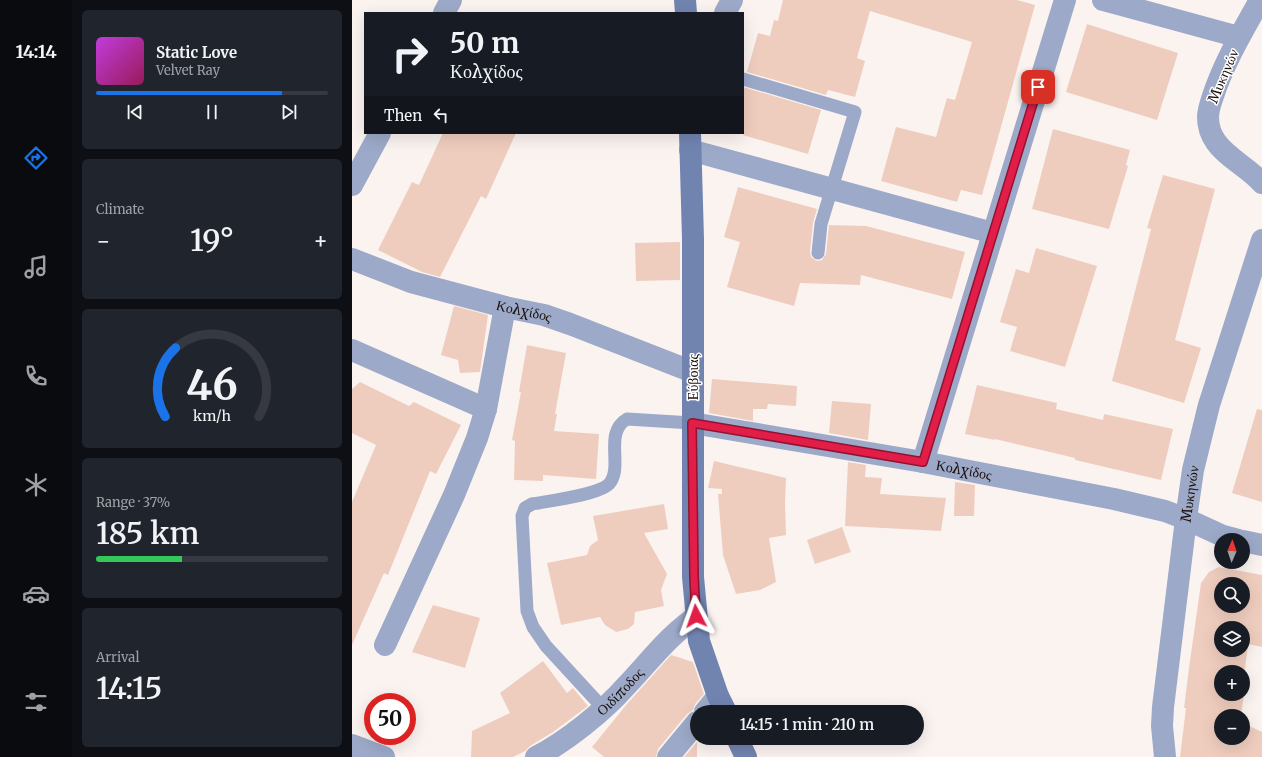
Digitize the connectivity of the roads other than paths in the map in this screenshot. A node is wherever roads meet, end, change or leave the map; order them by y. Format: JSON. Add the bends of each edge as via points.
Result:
{"nodes":[{"id":1,"x":451,"y":0,"type":"edge"},
{"id":2,"x":685,"y":0,"type":"edge"},
{"id":3,"x":732,"y":0,"type":"edge"},
{"id":4,"x":1065,"y":0,"type":"edge"},
{"id":5,"x":1103,"y":0,"type":"edge"},
{"id":6,"x":1260,"y":0,"type":"edge"},
{"id":7,"x":445,"y":12,"type":"edge"},
{"id":8,"x":686,"y":12,"type":"edge"},
{"id":9,"x":726,"y":12,"type":"edge"},
{"id":10,"x":1239,"y":37,"type":"junction"},
{"id":11,"x":744,"y":79,"type":"edge"},
{"id":12,"x":379,"y":134,"type":"edge"},
{"id":13,"x":690,"y":141,"type":"edge"},
{"id":14,"x":1262,"y":183,"type":"edge"},
{"id":15,"x":352,"y":185,"type":"edge"},
{"id":16,"x":832,"y":188,"type":"junction"},
{"id":17,"x":993,"y":233,"type":"junction"},
{"id":18,"x":1262,"y":240,"type":"edge"},
{"id":19,"x":818,"y":253,"type":"dead end"},
{"id":20,"x":352,"y":259,"type":"edge"},
{"id":21,"x":505,"y":307,"type":"junction"},
{"id":22,"x":352,"y":350,"type":"edge"},
{"id":23,"x":693,"y":372,"type":"junction"},
{"id":24,"x":486,"y":409,"type":"junction"},
{"id":25,"x":692,"y":423,"type":"junction"},
{"id":26,"x":923,"y":462,"type":"junction"},
{"id":27,"x":1186,"y":519,"type":"junction"},
{"id":28,"x":1216,"y":533,"type":"edge"},
{"id":29,"x":1250,"y":542,"type":"edge"},
{"id":30,"x":1262,"y":545,"type":"edge"},
{"id":31,"x":696,"y":616,"type":"junction"},
{"id":32,"x":385,"y":645,"type":"dead end"},
{"id":33,"x":715,"y":705,"type":"edge"},
{"id":34,"x":603,"y":708,"type":"junction"},
{"id":35,"x":690,"y":730,"type":"edge"},
{"id":36,"x":352,"y":745,"type":"edge"},
{"id":37,"x":740,"y":745,"type":"edge"},
{"id":38,"x":384,"y":757,"type":"edge"},
{"id":39,"x":536,"y":757,"type":"edge"},
{"id":40,"x":668,"y":757,"type":"edge"},
{"id":41,"x":746,"y":757,"type":"edge"},
{"id":42,"x":1166,"y":757,"type":"edge"}],
"edges":[{"from":1,"to":7,"type":"street"},
{"from":2,"to":8,"type":"main road"},
{"from":3,"to":9,"type":"street"},
{"from":4,"to":17,"type":"street"},
{"from":5,"to":10,"type":"street"},
{"from":6,"to":10,"type":"street","name":"Μυκηνών"},
{"from":10,"to":14,"type":"street","name":"Μυκηνών","via":[[1210,103],[1210,130],[1221,148]]},
{"from":11,"to":16,"type":"lane","via":[[855,112]]},
{"from":12,"to":15,"type":"street"},
{"from":13,"to":16,"type":"street"},
{"from":13,"to":23,"type":"main road","name":"Εύβοιας"},
{"from":16,"to":17,"type":"street"},
{"from":16,"to":19,"type":"lane","via":[[821,224]]},
{"from":17,"to":26,"type":"street"},
{"from":18,"to":27,"type":"street","name":"Μυκηνών","via":[[1206,418],[1193,470]]},
{"from":20,"to":21,"type":"street","name":"Κολχίδος","via":[[411,282]]},
{"from":21,"to":23,"type":"street","name":"Κολχίδος","via":[[544,315]]},
{"from":21,"to":24,"type":"street"},
{"from":22,"to":24,"type":"street"},
{"from":23,"to":25,"type":"main road","name":"Εύβοιας"},
{"from":24,"to":32,"type":"street","via":[[454,495]]},
{"from":25,"to":26,"type":"street","name":"Κολχίδος"},
{"from":25,"to":31,"type":"main road","name":"Εύβοιας"},
{"from":25,"to":34,"type":"lane","via":[[627,419],[620,423],[616,430],[613,474],[609,484],[590,493],[532,504],[525,508],[522,516],[527,611],[533,627],[546,646]]},
{"from":26,"to":27,"type":"street","name":"Κολχίδος","via":[[1114,499],[1165,511]]},
{"from":27,"to":28,"type":"street","name":"Κολχίδος"},
{"from":27,"to":42,"type":"street","name":"Μυκηνών","via":[[1163,707],[1162,726]]},
{"from":29,"to":30,"type":"street"},
{"from":31,"to":33,"type":"main road","name":"Εύβοιας","via":[[699,641]]},
{"from":31,"to":34,"type":"street","name":"Οιδίποδος","via":[[674,634],[626,687]]},
{"from":34,"to":39,"type":"street","name":"Οιδίποδος","via":[[566,738]]},
{"from":35,"to":40,"type":"street"},
{"from":36,"to":38,"type":"street"},
{"from":37,"to":41,"type":"main road"}]}
